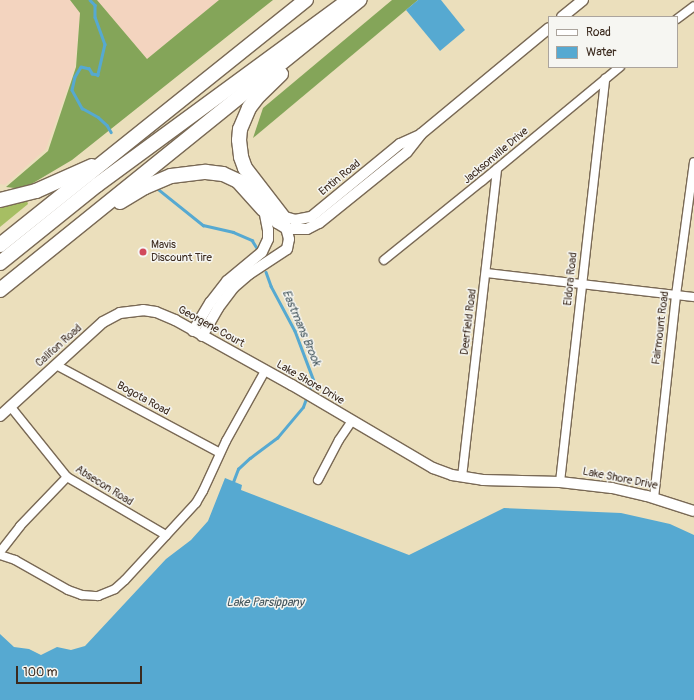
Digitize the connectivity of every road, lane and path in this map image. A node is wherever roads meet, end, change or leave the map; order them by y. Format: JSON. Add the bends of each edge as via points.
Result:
{"nodes":[{"id":1,"x":306,"y":0,"type":"edge"},
{"id":2,"x":348,"y":0,"type":"edge"},
{"id":3,"x":360,"y":0,"type":"edge"},
{"id":4,"x":583,"y":0,"type":"edge"},
{"id":5,"x":694,"y":6,"type":"edge"},
{"id":6,"x":563,"y":16,"type":"edge"},
{"id":7,"x":678,"y":18,"type":"edge"},
{"id":8,"x":548,"y":29,"type":"edge"},
{"id":9,"x":303,"y":46,"type":"junction"},
{"id":10,"x":619,"y":68,"type":"edge"},
{"id":11,"x":605,"y":79,"type":"junction"},
{"id":12,"x":421,"y":134,"type":"junction"},
{"id":13,"x":117,"y":153,"type":"junction"},
{"id":14,"x":694,"y":162,"type":"edge"},
{"id":15,"x":497,"y":169,"type":"junction"},
{"id":16,"x":0,"y":200,"type":"edge"},
{"id":17,"x":263,"y":208,"type":"junction"},
{"id":18,"x":285,"y":222,"type":"junction"},
{"id":19,"x":64,"y":238,"type":"junction"},
{"id":20,"x":0,"y":245,"type":"edge"},
{"id":21,"x":384,"y":260,"type":"dead end"},
{"id":22,"x":0,"y":264,"type":"edge"},
{"id":23,"x":486,"y":273,"type":"junction"},
{"id":24,"x":581,"y":284,"type":"junction"},
{"id":25,"x":0,"y":290,"type":"edge"},
{"id":26,"x":676,"y":295,"type":"junction"},
{"id":27,"x":694,"y":297,"type":"edge"},
{"id":28,"x":143,"y":310,"type":"joint"},
{"id":29,"x":197,"y":333,"type":"junction"},
{"id":30,"x":56,"y":365,"type":"junction"},
{"id":31,"x":265,"y":371,"type":"junction"},
{"id":32,"x":10,"y":406,"type":"junction"},
{"id":33,"x":0,"y":416,"type":"edge"},
{"id":34,"x":352,"y":421,"type":"junction"},
{"id":35,"x":220,"y":453,"type":"junction"},
{"id":36,"x":67,"y":477,"type":"junction"},
{"id":37,"x":462,"y":477,"type":"junction"},
{"id":38,"x":318,"y":480,"type":"dead end"},
{"id":39,"x":560,"y":482,"type":"junction"},
{"id":40,"x":654,"y":498,"type":"junction"},
{"id":41,"x":694,"y":511,"type":"edge"},
{"id":42,"x":166,"y":535,"type":"junction"},
{"id":43,"x":0,"y":553,"type":"edge"}],
"edges":[{"from":1,"to":13,"type":"highway"},
{"from":2,"to":22,"type":"highway","via":[[97,185]]},
{"from":3,"to":9,"type":"highway"},
{"from":4,"to":6,"type":"street"},
{"from":5,"to":7,"type":"street"},
{"from":8,"to":12,"type":"street","name":"Entin Road"},
{"from":9,"to":18,"type":"highway","via":[[292,65],[259,95],[249,108],[240,129],[240,146],[245,168]]},
{"from":9,"to":19,"type":"highway"},
{"from":10,"to":11,"type":"street","name":"Jacksonville Drive"},
{"from":11,"to":15,"type":"street","name":"Jacksonville Drive"},
{"from":11,"to":24,"type":"street","name":"Eldora Road"},
{"from":12,"to":18,"type":"street","name":"Entin Road","via":[[400,144],[311,217]]},
{"from":12,"to":18,"type":"street","name":"Entin Road","via":[[407,152],[319,223],[307,229]]},
{"from":13,"to":16,"type":"highway","via":[[56,183]]},
{"from":13,"to":20,"type":"highway"},
{"from":14,"to":26,"type":"street","name":"Fairmount Road"},
{"from":15,"to":21,"type":"street","name":"Jacksonville Drive"},
{"from":15,"to":23,"type":"street","name":"Deerfield Road"},
{"from":17,"to":18,"type":"street","name":"Entin Road","via":[[277,223]]},
{"from":17,"to":19,"type":"highway","via":[[243,184],[231,177],[206,172],[182,174],[145,187]]},
{"from":17,"to":29,"type":"street","via":[[268,239],[262,252],[227,281],[210,303]]},
{"from":18,"to":29,"type":"street","via":[[290,239],[287,249],[234,287]]},
{"from":19,"to":25,"type":"highway"},
{"from":23,"to":24,"type":"street"},
{"from":23,"to":37,"type":"street","name":"Deerfield Road"},
{"from":24,"to":26,"type":"street"},
{"from":24,"to":39,"type":"street","name":"Eldora Road"},
{"from":26,"to":27,"type":"street"},
{"from":26,"to":40,"type":"street","name":"Fairmount Road"},
{"from":28,"to":29,"type":"street","name":"Georgene Court","via":[[165,316]]},
{"from":28,"to":30,"type":"street","name":"Califon Road","via":[[131,310],[110,318]]},
{"from":29,"to":31,"type":"street","name":"Georgene Court"},
{"from":30,"to":32,"type":"street","name":"Califon Road"},
{"from":30,"to":35,"type":"street","name":"Bogota Road"},
{"from":31,"to":34,"type":"street","name":"Lake Shore Drive"},
{"from":31,"to":35,"type":"street","name":"Lake Shore Drive"},
{"from":32,"to":33,"type":"street","name":"Califon Road"},
{"from":32,"to":36,"type":"street","name":"Absecon Road"},
{"from":34,"to":37,"type":"street","name":"Lake Shore Drive","via":[[433,468]]},
{"from":34,"to":38,"type":"street"},
{"from":35,"to":42,"type":"street","name":"Lake Shore Drive","via":[[196,503]]},
{"from":36,"to":42,"type":"street","name":"Absecon Road"},
{"from":36,"to":43,"type":"street","via":[[20,526]]},
{"from":37,"to":39,"type":"street","name":"Lake Shore Drive"},
{"from":39,"to":40,"type":"street","name":"Lake Shore Drive","via":[[612,488]]},
{"from":40,"to":41,"type":"street","name":"Lake Shore Drive"},
{"from":42,"to":43,"type":"street","name":"Lake Shore Drive","via":[[125,580],[109,592],[98,596],[82,595],[68,590]]}]}
